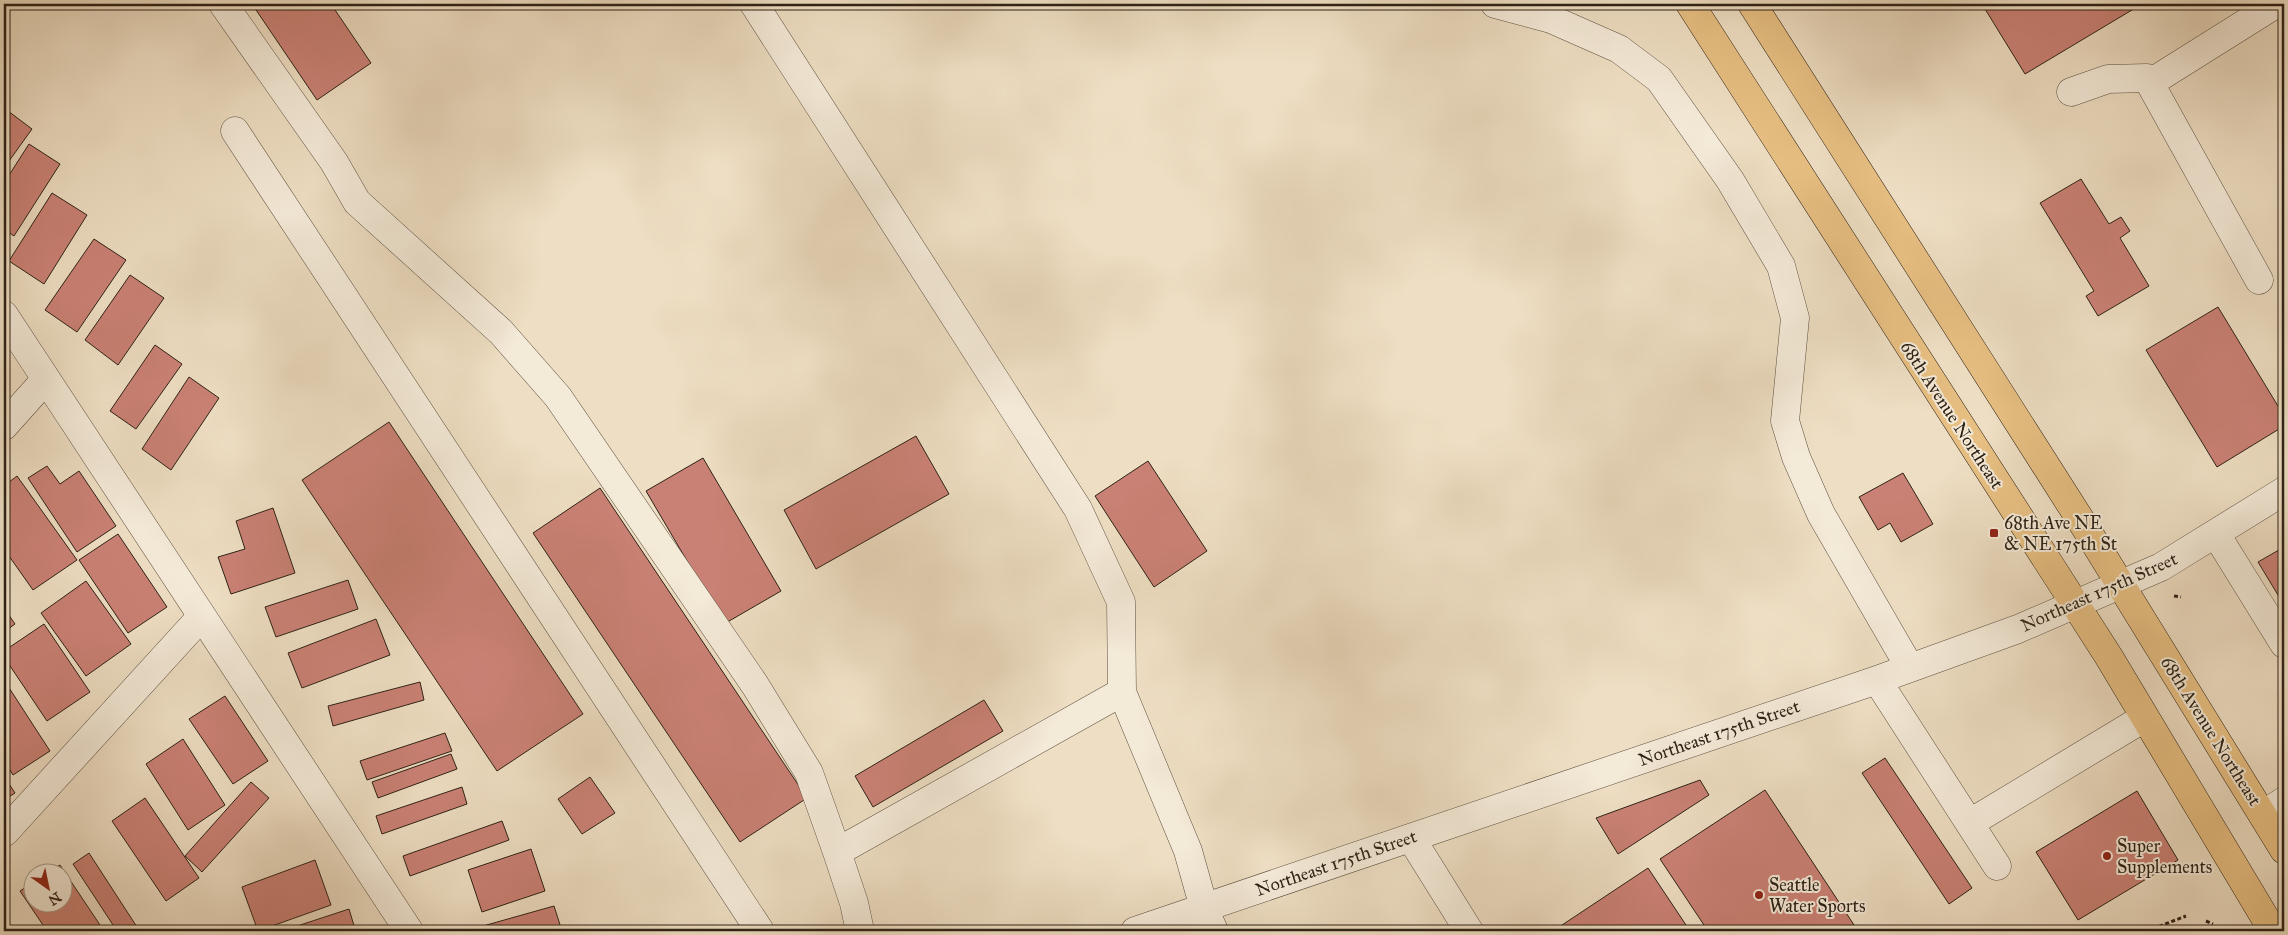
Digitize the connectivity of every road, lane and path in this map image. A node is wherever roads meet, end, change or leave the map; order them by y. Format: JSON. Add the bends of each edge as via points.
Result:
{"nodes":[{"id":1,"x":223,"y":4,"type":"edge"},
{"id":2,"x":754,"y":4,"type":"edge"},
{"id":3,"x":1496,"y":4,"type":"edge"},
{"id":4,"x":1690,"y":4,"type":"edge"},
{"id":5,"x":1752,"y":4,"type":"edge"},
{"id":6,"x":2276,"y":4,"type":"edge"},
{"id":7,"x":2150,"y":83,"type":"junction"},
{"id":8,"x":2071,"y":92,"type":"dead end"},
{"id":9,"x":235,"y":131,"type":"dead end"},
{"id":10,"x":2259,"y":280,"type":"dead end"},
{"id":11,"x":4,"y":315,"type":"edge"},
{"id":12,"x":46,"y":379,"type":"junction"},
{"id":13,"x":4,"y":426,"type":"edge"},
{"id":14,"x":2284,"y":491,"type":"edge"},
{"id":15,"x":2216,"y":534,"type":"junction"},
{"id":16,"x":2121,"y":585,"type":"junction"},
{"id":17,"x":2075,"y":605,"type":"junction"},
{"id":18,"x":202,"y":616,"type":"junction"},
{"id":19,"x":2284,"y":644,"type":"edge"},
{"id":20,"x":1910,"y":668,"type":"junction"},
{"id":21,"x":1877,"y":680,"type":"junction"},
{"id":22,"x":1122,"y":692,"type":"junction"},
{"id":23,"x":2144,"y":718,"type":"junction"},
{"id":24,"x":2273,"y":808,"type":"edge"},
{"id":25,"x":1970,"y":823,"type":"junction"},
{"id":26,"x":5,"y":832,"type":"edge"},
{"id":27,"x":1411,"y":838,"type":"junction"},
{"id":28,"x":2284,"y":850,"type":"edge"},
{"id":29,"x":836,"y":852,"type":"junction"},
{"id":30,"x":1997,"y":866,"type":"dead end"},
{"id":31,"x":2186,"y":916,"type":"dead end"},
{"id":32,"x":1209,"y":920,"type":"edge"},
{"id":33,"x":2206,"y":921,"type":"dead end"},
{"id":34,"x":2213,"y":924,"type":"dead end"},
{"id":35,"x":409,"y":931,"type":"edge"},
{"id":36,"x":760,"y":931,"type":"edge"},
{"id":37,"x":860,"y":931,"type":"edge"},
{"id":38,"x":1135,"y":931,"type":"edge"},
{"id":39,"x":1470,"y":931,"type":"edge"},
{"id":40,"x":2146,"y":931,"type":"edge"},
{"id":41,"x":2273,"y":931,"type":"edge"}],
"edges":[{"from":1,"to":29,"type":"street","via":[[334,162],[357,202],[501,332],[558,397],[755,685],[809,773]]},
{"from":2,"to":22,"type":"street","via":[[1078,509],[1121,602]]},
{"from":3,"to":20,"type":"street","via":[[1551,18],[1620,48],[1659,79],[1730,180],[1781,266],[1795,318],[1786,421],[1796,457],[1820,514]]},
{"from":4,"to":17,"type":"main road","name":"68th Avenue Northeast"},
{"from":5,"to":16,"type":"main road","name":"68th Avenue Northeast"},
{"from":6,"to":7,"type":"street"},
{"from":7,"to":8,"type":"street","via":[[2147,78],[2108,79]]},
{"from":7,"to":10,"type":"street"},
{"from":9,"to":36,"type":"street"},
{"from":11,"to":12,"type":"street"},
{"from":12,"to":13,"type":"street"},
{"from":12,"to":18,"type":"street"},
{"from":14,"to":15,"type":"street","name":"Northeast 175th Street"},
{"from":15,"to":16,"type":"street","name":"Northeast 175th Street","via":[[2162,567]]},
{"from":15,"to":19,"type":"street"},
{"from":16,"to":17,"type":"street","name":"Northeast 175th Street"},
{"from":16,"to":24,"type":"main road","name":"68th Avenue Northeast"},
{"from":17,"to":20,"type":"street","name":"Northeast 175th Street"},
{"from":17,"to":23,"type":"main road","name":"68th Avenue Northeast"},
{"from":18,"to":26,"type":"street"},
{"from":18,"to":35,"type":"street"},
{"from":20,"to":21,"type":"street","name":"Northeast 175th Street"},
{"from":21,"to":25,"type":"street"},
{"from":21,"to":27,"type":"street","name":"Northeast 175th Street"},
{"from":22,"to":29,"type":"street"},
{"from":22,"to":32,"type":"street","via":[[1188,851]]},
{"from":23,"to":25,"type":"street"},
{"from":23,"to":41,"type":"main road","name":"68th Avenue Northeast"},
{"from":24,"to":28,"type":"main road","name":"68th Avenue Northeast"},
{"from":25,"to":30,"type":"street"},
{"from":27,"to":32,"type":"street","name":"Northeast 175th Street"},
{"from":27,"to":39,"type":"street"},
{"from":29,"to":37,"type":"street"},
{"from":31,"to":40,"type":"path"},
{"from":32,"to":38,"type":"street","name":"Northeast 175th Street"},
{"from":33,"to":34,"type":"path"}]}
